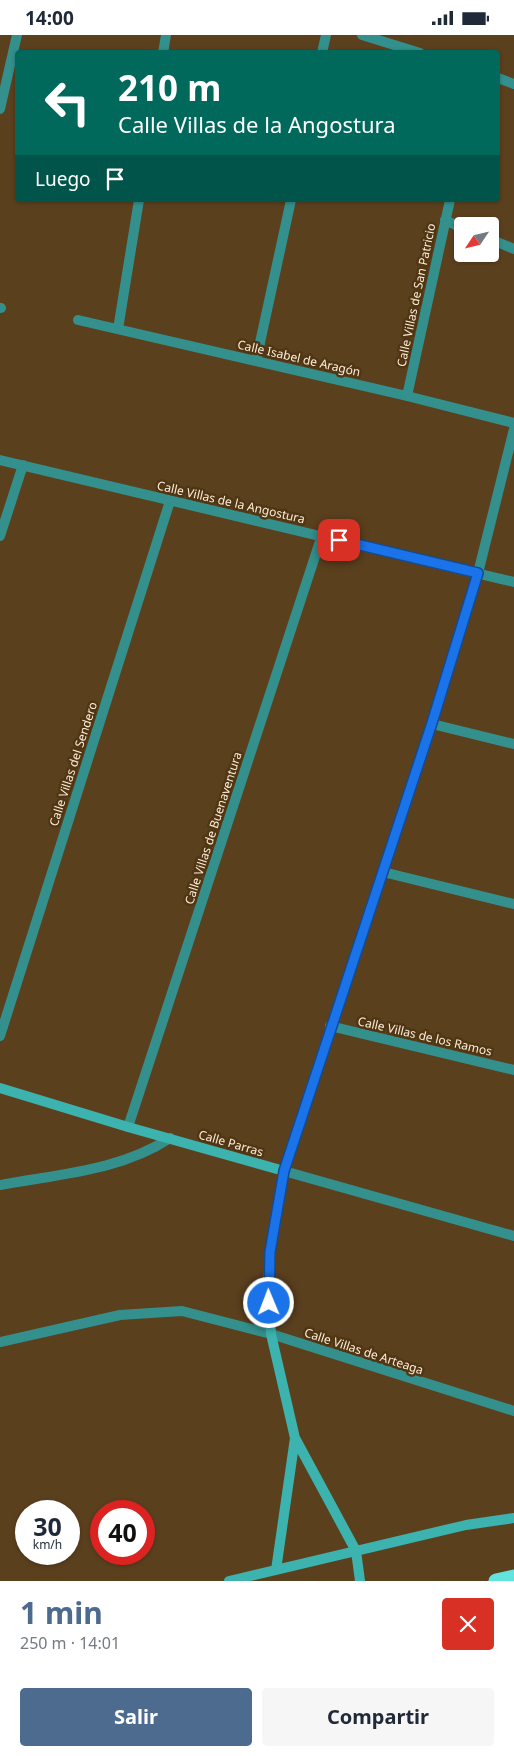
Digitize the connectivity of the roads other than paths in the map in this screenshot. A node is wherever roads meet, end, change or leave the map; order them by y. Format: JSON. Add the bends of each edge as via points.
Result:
{"nodes":[{"id":1,"x":17,"y":35,"type":"edge"},
{"id":2,"x":166,"y":35,"type":"edge"},
{"id":3,"x":326,"y":35,"type":"edge"},
{"id":4,"x":362,"y":35,"type":"edge"},
{"id":5,"x":164,"y":50,"type":"edge"},
{"id":6,"x":323,"y":50,"type":"edge"},
{"id":7,"x":410,"y":50,"type":"edge"},
{"id":8,"x":500,"y":79,"type":"edge"},
{"id":9,"x":514,"y":85,"type":"edge"},
{"id":10,"x":0,"y":109,"type":"edge"},
{"id":11,"x":139,"y":202,"type":"edge"},
{"id":12,"x":291,"y":202,"type":"edge"},
{"id":13,"x":450,"y":202,"type":"edge"},
{"id":14,"x":445,"y":220,"type":"junction"},
{"id":15,"x":454,"y":224,"type":"edge"},
{"id":16,"x":499,"y":243,"type":"edge"},
{"id":17,"x":514,"y":249,"type":"edge"},
{"id":18,"x":78,"y":320,"type":"dead end"},
{"id":19,"x":118,"y":329,"type":"junction"},
{"id":20,"x":256,"y":361,"type":"junction"},
{"id":21,"x":407,"y":396,"type":"junction"},
{"id":22,"x":514,"y":423,"type":"edge"},
{"id":23,"x":514,"y":429,"type":"edge"},
{"id":24,"x":0,"y":460,"type":"edge"},
{"id":25,"x":23,"y":465,"type":"junction"},
{"id":26,"x":170,"y":501,"type":"junction"},
{"id":27,"x":322,"y":535,"type":"junction"},
{"id":28,"x":0,"y":536,"type":"edge"},
{"id":29,"x":478,"y":573,"type":"junction"},
{"id":30,"x":514,"y":582,"type":"edge"},
{"id":31,"x":432,"y":723,"type":"junction"},
{"id":32,"x":514,"y":744,"type":"edge"},
{"id":33,"x":383,"y":872,"type":"junction"},
{"id":34,"x":514,"y":904,"type":"edge"},
{"id":35,"x":330,"y":1027,"type":"junction"},
{"id":36,"x":0,"y":1035,"type":"edge"},
{"id":37,"x":514,"y":1070,"type":"edge"},
{"id":38,"x":0,"y":1088,"type":"edge"},
{"id":39,"x":128,"y":1127,"type":"junction"},
{"id":40,"x":170,"y":1138,"type":"junction"},
{"id":41,"x":284,"y":1171,"type":"junction"},
{"id":42,"x":0,"y":1185,"type":"edge"},
{"id":43,"x":514,"y":1236,"type":"edge"},
{"id":44,"x":271,"y":1334,"type":"junction"},
{"id":45,"x":0,"y":1342,"type":"edge"},
{"id":46,"x":514,"y":1411,"type":"edge"},
{"id":47,"x":295,"y":1438,"type":"junction"},
{"id":48,"x":514,"y":1518,"type":"edge"},
{"id":49,"x":356,"y":1551,"type":"junction"},
{"id":50,"x":276,"y":1570,"type":"junction"},
{"id":51,"x":514,"y":1577,"type":"edge"},
{"id":52,"x":229,"y":1581,"type":"edge"},
{"id":53,"x":360,"y":1581,"type":"edge"},
{"id":54,"x":496,"y":1581,"type":"edge"}],
"edges":[{"from":1,"to":10,"type":"street"},
{"from":2,"to":5,"type":"street"},
{"from":3,"to":6,"type":"street"},
{"from":4,"to":7,"type":"street"},
{"from":8,"to":9,"type":"street"},
{"from":11,"to":19,"type":"street"},
{"from":12,"to":20,"type":"street"},
{"from":13,"to":14,"type":"street","name":"Calle Villas de San Patricio"},
{"from":14,"to":15,"type":"street"},
{"from":14,"to":21,"type":"street","name":"Calle Villas de San Patricio"},
{"from":16,"to":17,"type":"street"},
{"from":18,"to":19,"type":"street","name":"Calle Isabel de Aragón"},
{"from":19,"to":20,"type":"street","name":"Calle Isabel de Aragón"},
{"from":20,"to":21,"type":"street","name":"Calle Isabel de Aragón"},
{"from":21,"to":22,"type":"street","name":"Calle Isabel de Aragón"},
{"from":23,"to":29,"type":"street"},
{"from":24,"to":25,"type":"street","name":"Calle Villas de la Angostura"},
{"from":25,"to":26,"type":"street","name":"Calle Villas de la Angostura"},
{"from":25,"to":28,"type":"street"},
{"from":26,"to":27,"type":"street","name":"Calle Villas de la Angostura"},
{"from":26,"to":36,"type":"street","name":"Calle Villas del Sendero"},
{"from":27,"to":29,"type":"street","name":"Calle Villas de la Angostura"},
{"from":27,"to":39,"type":"street","name":"Calle Villas de Buenaventura"},
{"from":29,"to":30,"type":"street","name":"Calle Villas de la Angostura"},
{"from":29,"to":31,"type":"street"},
{"from":31,"to":32,"type":"street"},
{"from":31,"to":33,"type":"street"},
{"from":33,"to":34,"type":"street"},
{"from":33,"to":35,"type":"street"},
{"from":35,"to":37,"type":"street","name":"Calle Villas de los Ramos"},
{"from":35,"to":41,"type":"street"},
{"from":38,"to":39,"type":"street","name":"Calle Parras"},
{"from":39,"to":40,"type":"street","name":"Calle Parras"},
{"from":40,"to":41,"type":"street","name":"Calle Parras"},
{"from":40,"to":42,"type":"street","via":[[124,1161]]},
{"from":41,"to":43,"type":"street","name":"Calle Parras"},
{"from":41,"to":44,"type":"street","via":[[270,1252]]},
{"from":44,"to":45,"type":"street","name":"Calle Villas de Arteaga","via":[[182,1311],[120,1315]]},
{"from":44,"to":46,"type":"street","name":"Calle Villas de Arteaga"},
{"from":44,"to":47,"type":"street"},
{"from":47,"to":49,"type":"street"},
{"from":47,"to":50,"type":"street"},
{"from":48,"to":49,"type":"street","via":[[466,1525]]},
{"from":49,"to":50,"type":"street"},
{"from":49,"to":53,"type":"street"},
{"from":50,"to":52,"type":"street"},
{"from":51,"to":54,"type":"highway"}]}
